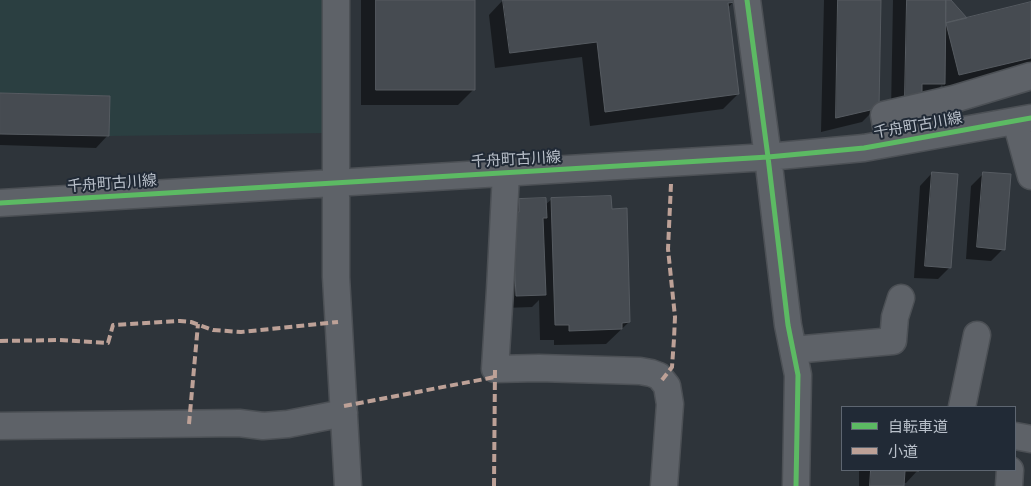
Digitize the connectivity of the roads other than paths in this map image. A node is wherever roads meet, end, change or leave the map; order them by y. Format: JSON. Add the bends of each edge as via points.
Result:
{"nodes":[{"id":1,"x":336,"y":0,"type":"edge"},
{"id":2,"x":747,"y":0,"type":"edge"},
{"id":3,"x":1031,"y":76,"type":"edge"},
{"id":4,"x":1023,"y":120,"type":"edge"},
{"id":5,"x":889,"y":144,"type":"junction"},
{"id":6,"x":768,"y":156,"type":"junction"},
{"id":7,"x":506,"y":173,"type":"junction"},
{"id":8,"x":1031,"y":176,"type":"edge"},
{"id":9,"x":336,"y":182,"type":"junction"},
{"id":10,"x":0,"y":203,"type":"edge"},
{"id":11,"x":901,"y":298,"type":"dead end"},
{"id":12,"x":977,"y":335,"type":"dead end"},
{"id":13,"x":793,"y":350,"type":"junction"},
{"id":14,"x":962,"y":406,"type":"edge"},
{"id":15,"x":344,"y":413,"type":"junction"},
{"id":16,"x":0,"y":426,"type":"edge"},
{"id":17,"x":1016,"y":436,"type":"edge"},
{"id":18,"x":1031,"y":439,"type":"edge"},
{"id":19,"x":1010,"y":471,"type":"edge"},
{"id":20,"x":348,"y":486,"type":"edge"},
{"id":21,"x":664,"y":486,"type":"edge"},
{"id":22,"x":796,"y":486,"type":"edge"},
{"id":23,"x":1009,"y":486,"type":"edge"}],
"edges":[{"from":1,"to":9,"type":"street"},
{"from":2,"to":6,"type":"street"},
{"from":3,"to":5,"type":"street","via":[[884,115]]},
{"from":4,"to":5,"type":"street","name":"千舟町古川線"},
{"from":4,"to":8,"type":"street"},
{"from":5,"to":6,"type":"street","name":"千舟町古川線"},
{"from":6,"to":7,"type":"street","name":"千舟町古川線"},
{"from":6,"to":13,"type":"street"},
{"from":7,"to":9,"type":"street","name":"千舟町古川線"},
{"from":7,"to":21,"type":"street","via":[[495,369],[640,371],[659,376],[667,386],[670,404]]},
{"from":9,"to":10,"type":"street","name":"千舟町古川線"},
{"from":9,"to":15,"type":"street","via":[[336,277]]},
{"from":11,"to":13,"type":"street","via":[[893,341]]},
{"from":12,"to":14,"type":"street"},
{"from":13,"to":22,"type":"street","via":[[798,375]]},
{"from":15,"to":16,"type":"street","via":[[263,426],[239,423]]},
{"from":15,"to":20,"type":"street"},
{"from":17,"to":18,"type":"street"},
{"from":19,"to":23,"type":"street"}]}
